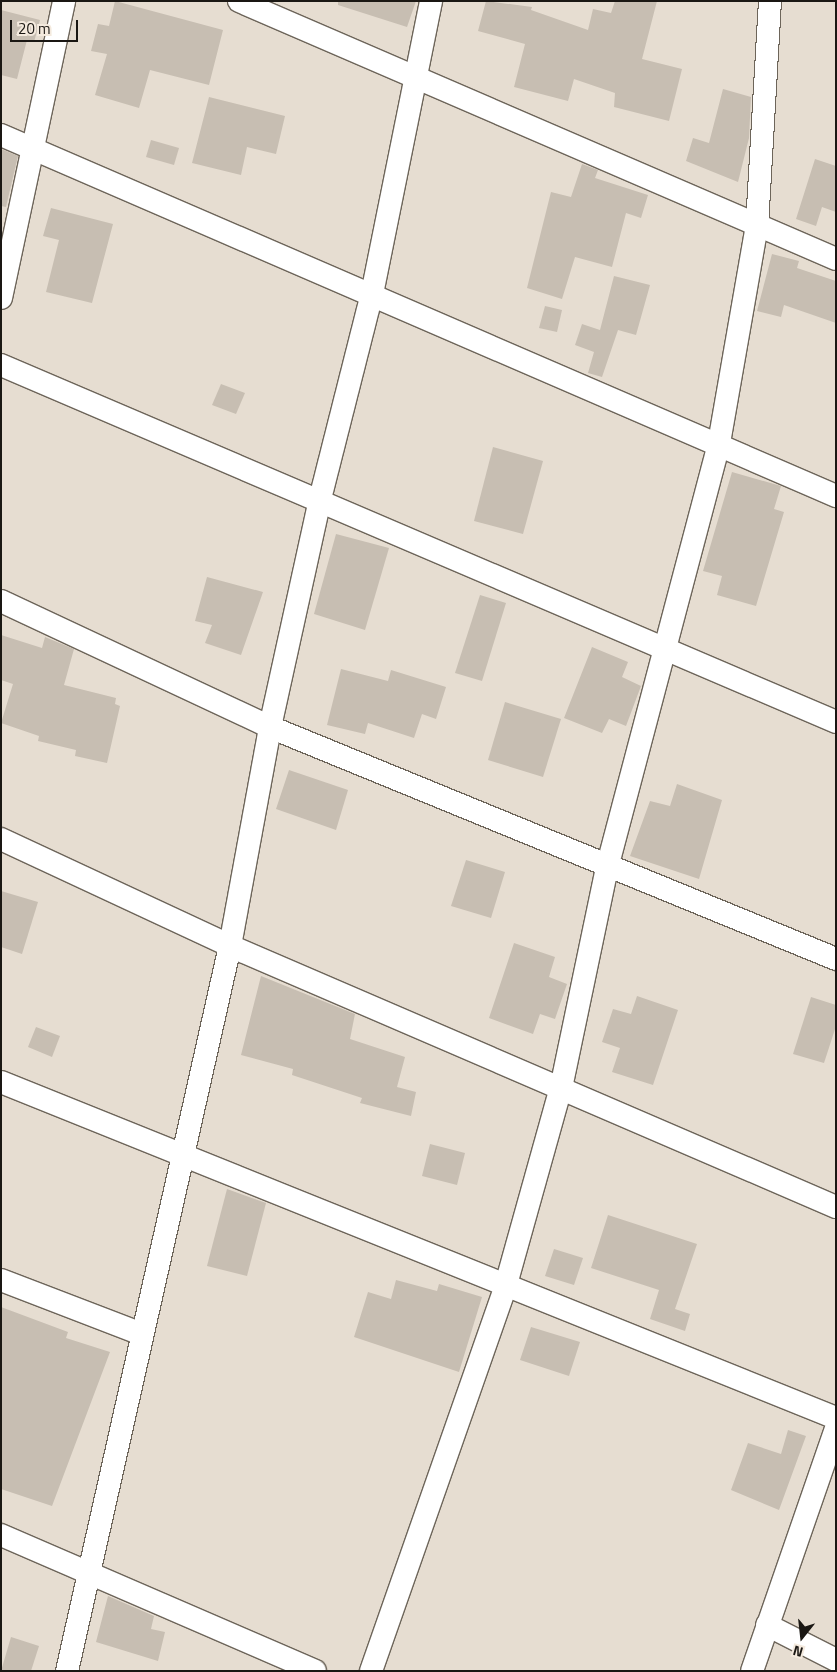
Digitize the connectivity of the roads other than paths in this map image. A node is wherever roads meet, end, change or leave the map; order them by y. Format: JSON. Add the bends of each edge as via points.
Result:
{"nodes":[{"id":1,"x":64,"y":1,"type":"edge"},
{"id":2,"x":239,"y":1,"type":"edge"},
{"id":3,"x":431,"y":1,"type":"edge"},
{"id":4,"x":770,"y":1,"type":"edge"},
{"id":5,"x":416,"y":80,"type":"junction"},
{"id":6,"x":1,"y":135,"type":"edge"},
{"id":7,"x":34,"y":147,"type":"junction"},
{"id":8,"x":757,"y":226,"type":"junction"},
{"id":9,"x":836,"y":258,"type":"edge"},
{"id":10,"x":372,"y":294,"type":"junction"},
{"id":11,"x":1,"y":298,"type":"edge"},
{"id":12,"x":1,"y":365,"type":"edge"},
{"id":13,"x":719,"y":443,"type":"junction"},
{"id":14,"x":836,"y":496,"type":"edge"},
{"id":15,"x":320,"y":499,"type":"junction"},
{"id":16,"x":1,"y":600,"type":"edge"},
{"id":17,"x":668,"y":649,"type":"junction"},
{"id":18,"x":836,"y":722,"type":"edge"},
{"id":19,"x":270,"y":728,"type":"junction"},
{"id":20,"x":1,"y":839,"type":"edge"},
{"id":21,"x":608,"y":864,"type":"junction"},
{"id":22,"x":230,"y":946,"type":"junction"},
{"id":23,"x":836,"y":959,"type":"edge"},
{"id":24,"x":1,"y":1082,"type":"edge"},
{"id":25,"x":561,"y":1088,"type":"junction"},
{"id":26,"x":182,"y":1154,"type":"junction"},
{"id":27,"x":836,"y":1206,"type":"edge"},
{"id":28,"x":1,"y":1280,"type":"edge"},
{"id":29,"x":505,"y":1288,"type":"junction"},
{"id":30,"x":142,"y":1334,"type":"junction"},
{"id":31,"x":836,"y":1418,"type":"edge"},
{"id":32,"x":836,"y":1429,"type":"edge"},
{"id":33,"x":1,"y":1535,"type":"edge"},
{"id":34,"x":88,"y":1574,"type":"junction"},
{"id":35,"x":767,"y":1625,"type":"junction"},
{"id":36,"x":836,"y":1660,"type":"edge"},
{"id":37,"x":67,"y":1671,"type":"edge"},
{"id":38,"x":315,"y":1671,"type":"edge"},
{"id":39,"x":371,"y":1671,"type":"edge"},
{"id":40,"x":752,"y":1671,"type":"edge"}],
"edges":[{"from":1,"to":7,"type":"street"},
{"from":2,"to":5,"type":"street"},
{"from":3,"to":5,"type":"street"},
{"from":4,"to":8,"type":"street"},
{"from":5,"to":8,"type":"street"},
{"from":5,"to":10,"type":"street"},
{"from":6,"to":7,"type":"street"},
{"from":7,"to":10,"type":"street"},
{"from":7,"to":11,"type":"street"},
{"from":8,"to":9,"type":"street"},
{"from":8,"to":13,"type":"street"},
{"from":10,"to":13,"type":"street"},
{"from":10,"to":15,"type":"street"},
{"from":12,"to":15,"type":"street"},
{"from":13,"to":14,"type":"street"},
{"from":13,"to":17,"type":"street"},
{"from":15,"to":17,"type":"street"},
{"from":15,"to":19,"type":"street"},
{"from":16,"to":19,"type":"street"},
{"from":17,"to":18,"type":"street"},
{"from":17,"to":21,"type":"street"},
{"from":19,"to":21,"type":"street"},
{"from":19,"to":22,"type":"street"},
{"from":20,"to":22,"type":"street"},
{"from":21,"to":23,"type":"street"},
{"from":21,"to":25,"type":"street"},
{"from":22,"to":25,"type":"street"},
{"from":22,"to":26,"type":"street"},
{"from":24,"to":26,"type":"street"},
{"from":25,"to":27,"type":"street"},
{"from":25,"to":29,"type":"street"},
{"from":26,"to":29,"type":"street"},
{"from":26,"to":30,"type":"street"},
{"from":28,"to":30,"type":"street"},
{"from":29,"to":31,"type":"street"},
{"from":29,"to":39,"type":"street"},
{"from":30,"to":34,"type":"street"},
{"from":32,"to":35,"type":"street"},
{"from":33,"to":34,"type":"street"},
{"from":34,"to":37,"type":"street"},
{"from":34,"to":38,"type":"street"},
{"from":35,"to":36,"type":"street"},
{"from":35,"to":40,"type":"street"}]}
